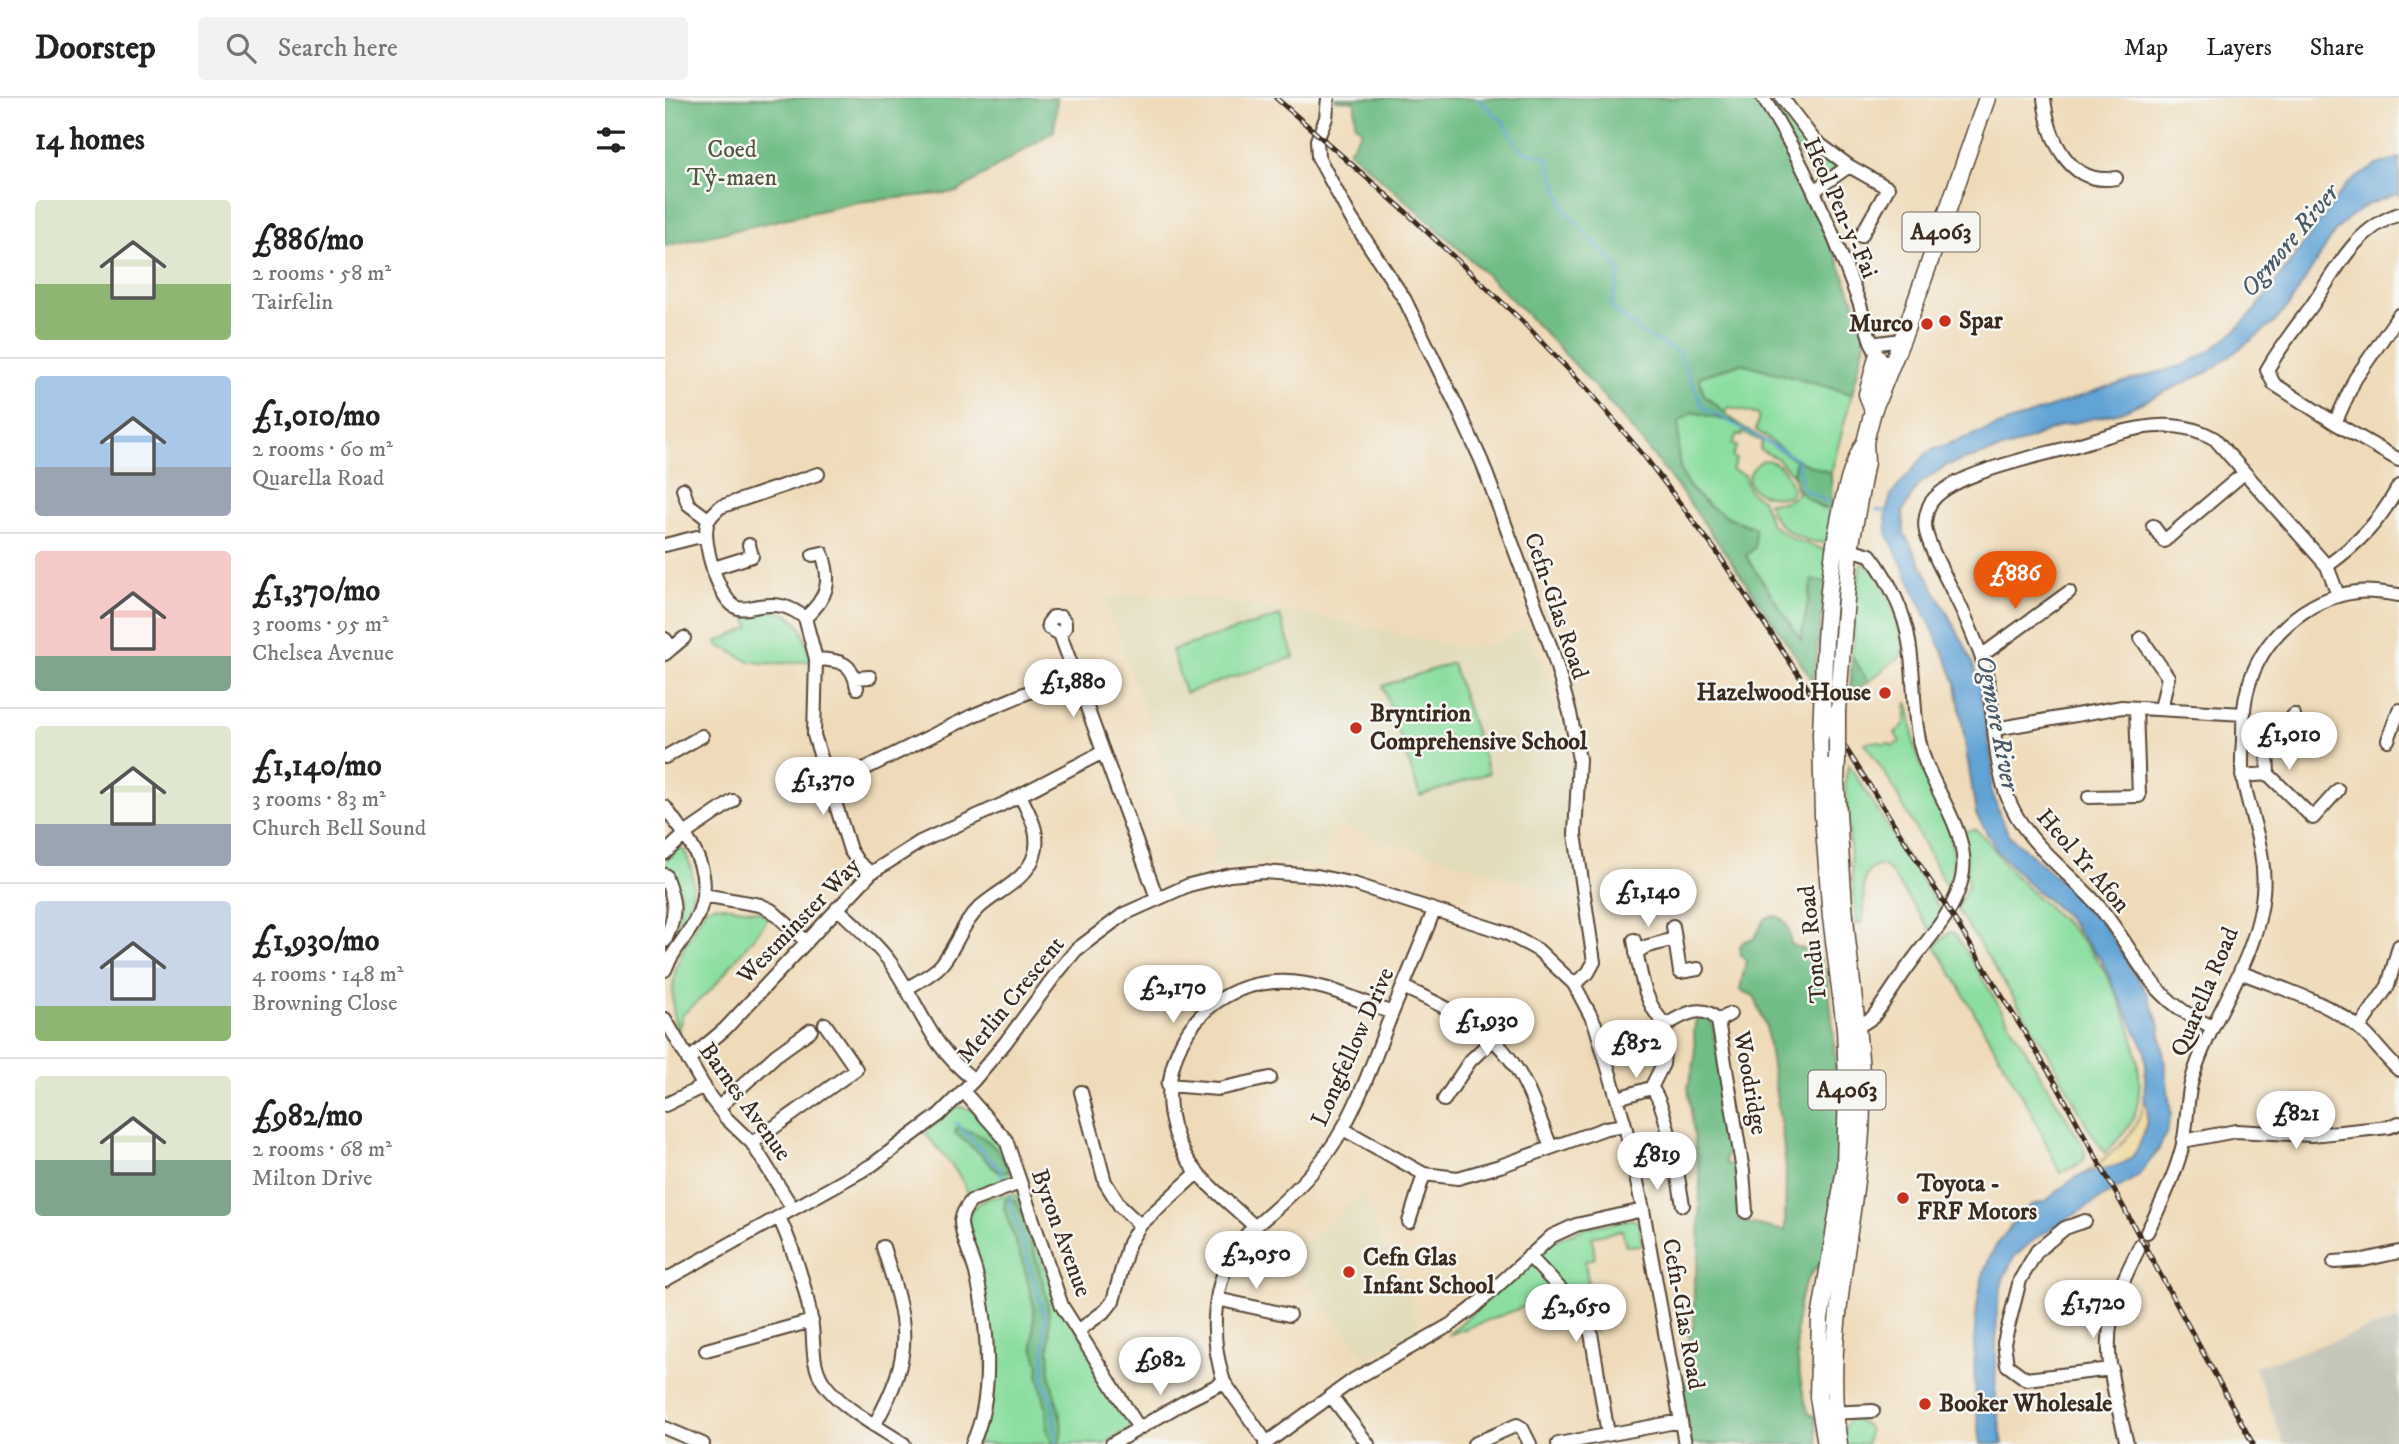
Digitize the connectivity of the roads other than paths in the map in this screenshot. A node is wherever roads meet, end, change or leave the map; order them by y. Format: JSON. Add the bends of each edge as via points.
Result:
{"nodes":[{"id":1,"x":1328,"y":98,"type":"edge"},
{"id":2,"x":1763,"y":98,"type":"edge"},
{"id":3,"x":1782,"y":98,"type":"edge"},
{"id":4,"x":1987,"y":98,"type":"edge"},
{"id":5,"x":2044,"y":98,"type":"edge"},
{"id":6,"x":1849,"y":166,"type":"junction"},
{"id":7,"x":2116,"y":178,"type":"dead end"},
{"id":8,"x":1814,"y":191,"type":"junction"},
{"id":9,"x":2399,"y":214,"type":"edge"},
{"id":10,"x":1861,"y":236,"type":"dead end"},
{"id":11,"x":2399,"y":315,"type":"edge"},
{"id":12,"x":1902,"y":340,"type":"junction"},
{"id":13,"x":1876,"y":346,"type":"junction"},
{"id":14,"x":1892,"y":365,"type":"junction"},
{"id":15,"x":1873,"y":411,"type":"junction"},
{"id":16,"x":2335,"y":423,"type":"junction"},
{"id":17,"x":2399,"y":460,"type":"edge"},
{"id":18,"x":2243,"y":474,"type":"junction"},
{"id":19,"x":811,"y":481,"type":"dead end"},
{"id":20,"x":2398,"y":490,"type":"edge"},
{"id":21,"x":681,"y":496,"type":"dead end"},
{"id":22,"x":708,"y":519,"type":"junction"},
{"id":23,"x":2153,"y":526,"type":"dead end"},
{"id":24,"x":705,"y":535,"type":"junction"},
{"id":25,"x":748,"y":545,"type":"dead end"},
{"id":26,"x":1843,"y":547,"type":"junction"},
{"id":27,"x":665,"y":551,"type":"edge"},
{"id":28,"x":823,"y":552,"type":"dead end"},
{"id":29,"x":2327,"y":566,"type":"junction"},
{"id":30,"x":714,"y":568,"type":"junction"},
{"id":31,"x":2069,"y":592,"type":"dead end"},
{"id":32,"x":2399,"y":595,"type":"edge"},
{"id":33,"x":2338,"y":596,"type":"junction"},
{"id":34,"x":805,"y":618,"type":"junction"},
{"id":35,"x":1060,"y":634,"type":"dead end"},
{"id":36,"x":684,"y":638,"type":"dead end"},
{"id":37,"x":2141,"y":638,"type":"dead end"},
{"id":38,"x":667,"y":647,"type":"edge"},
{"id":39,"x":1981,"y":656,"type":"junction"},
{"id":40,"x":816,"y":659,"type":"junction"},
{"id":41,"x":1074,"y":673,"type":"junction"},
{"id":42,"x":870,"y":677,"type":"dead end"},
{"id":43,"x":2136,"y":708,"type":"junction"},
{"id":44,"x":2161,"y":709,"type":"junction"},
{"id":45,"x":2399,"y":710,"type":"edge"},
{"id":46,"x":2244,"y":714,"type":"junction"},
{"id":47,"x":2294,"y":715,"type":"dead end"},
{"id":48,"x":1995,"y":729,"type":"junction"},
{"id":49,"x":702,"y":736,"type":"dead end"},
{"id":50,"x":2388,"y":740,"type":"dead end"},
{"id":51,"x":1103,"y":752,"type":"junction"},
{"id":52,"x":665,"y":757,"type":"edge"},
{"id":53,"x":2268,"y":774,"type":"junction"},
{"id":54,"x":2242,"y":776,"type":"junction"},
{"id":55,"x":831,"y":783,"type":"junction"},
{"id":56,"x":2338,"y":790,"type":"dead end"},
{"id":57,"x":1020,"y":795,"type":"junction"},
{"id":58,"x":2089,"y":797,"type":"dead end"},
{"id":59,"x":665,"y":807,"type":"edge"},
{"id":60,"x":731,"y":807,"type":"dead end"},
{"id":61,"x":686,"y":835,"type":"junction"},
{"id":62,"x":665,"y":853,"type":"edge"},
{"id":63,"x":871,"y":873,"type":"junction"},
{"id":64,"x":665,"y":876,"type":"edge"},
{"id":65,"x":703,"y":895,"type":"junction"},
{"id":66,"x":1157,"y":898,"type":"junction"},
{"id":67,"x":837,"y":908,"type":"junction"},
{"id":68,"x":1434,"y":910,"type":"junction"},
{"id":69,"x":665,"y":941,"type":"edge"},
{"id":70,"x":807,"y":942,"type":"junction"},
{"id":71,"x":2399,"y":946,"type":"edge"},
{"id":72,"x":665,"y":970,"type":"edge"},
{"id":73,"x":1698,"y":970,"type":"dead end"},
{"id":74,"x":2240,"y":972,"type":"junction"},
{"id":75,"x":1574,"y":984,"type":"junction"},
{"id":76,"x":1403,"y":987,"type":"junction"},
{"id":77,"x":906,"y":989,"type":"junction"},
{"id":78,"x":1392,"y":1013,"type":"junction"},
{"id":79,"x":1731,"y":1014,"type":"dead end"},
{"id":80,"x":665,"y":1019,"type":"edge"},
{"id":81,"x":1718,"y":1021,"type":"junction"},
{"id":82,"x":825,"y":1024,"type":"dead end"},
{"id":83,"x":1666,"y":1026,"type":"junction"},
{"id":84,"x":1851,"y":1027,"type":"junction"},
{"id":85,"x":2213,"y":1027,"type":"junction"},
{"id":86,"x":2359,"y":1028,"type":"junction"},
{"id":87,"x":811,"y":1030,"type":"dead end"},
{"id":88,"x":1493,"y":1039,"type":"junction"},
{"id":89,"x":688,"y":1060,"type":"junction"},
{"id":90,"x":2399,"y":1070,"type":"edge"},
{"id":91,"x":1270,"y":1078,"type":"dead end"},
{"id":92,"x":974,"y":1080,"type":"junction"},
{"id":93,"x":1168,"y":1085,"type":"junction"},
{"id":94,"x":703,"y":1086,"type":"junction"},
{"id":95,"x":1651,"y":1088,"type":"junction"},
{"id":96,"x":963,"y":1091,"type":"junction"},
{"id":97,"x":1081,"y":1092,"type":"dead end"},
{"id":98,"x":1618,"y":1098,"type":"junction"},
{"id":99,"x":1444,"y":1100,"type":"dead end"},
{"id":100,"x":665,"y":1105,"type":"edge"},
{"id":101,"x":719,"y":1107,"type":"junction"},
{"id":102,"x":2399,"y":1123,"type":"edge"},
{"id":103,"x":1625,"y":1125,"type":"junction"},
{"id":104,"x":1343,"y":1129,"type":"junction"},
{"id":105,"x":2183,"y":1141,"type":"junction"},
{"id":106,"x":752,"y":1143,"type":"junction"},
{"id":107,"x":1551,"y":1147,"type":"junction"},
{"id":108,"x":1197,"y":1172,"type":"junction"},
{"id":109,"x":1424,"y":1174,"type":"junction"},
{"id":110,"x":1020,"y":1183,"type":"junction"},
{"id":111,"x":1683,"y":1205,"type":"dead end"},
{"id":112,"x":793,"y":1209,"type":"junction"},
{"id":113,"x":1643,"y":1210,"type":"junction"},
{"id":114,"x":1746,"y":1212,"type":"dead end"},
{"id":115,"x":779,"y":1217,"type":"junction"},
{"id":116,"x":2085,"y":1221,"type":"dead end"},
{"id":117,"x":1409,"y":1222,"type":"dead end"},
{"id":118,"x":1140,"y":1225,"type":"junction"},
{"id":119,"x":1255,"y":1227,"type":"junction"},
{"id":120,"x":883,"y":1247,"type":"dead end"},
{"id":121,"x":2399,"y":1252,"type":"edge"},
{"id":122,"x":1529,"y":1256,"type":"junction"},
{"id":123,"x":2334,"y":1262,"type":"dead end"},
{"id":124,"x":665,"y":1280,"type":"edge"},
{"id":125,"x":1217,"y":1299,"type":"junction"},
{"id":126,"x":1289,"y":1315,"type":"dead end"},
{"id":127,"x":811,"y":1321,"type":"junction"},
{"id":128,"x":1078,"y":1331,"type":"junction"},
{"id":129,"x":706,"y":1350,"type":"dead end"},
{"id":130,"x":2112,"y":1369,"type":"junction"},
{"id":131,"x":1224,"y":1382,"type":"junction"},
{"id":132,"x":1331,"y":1396,"type":"junction"},
{"id":133,"x":1873,"y":1410,"type":"dead end"},
{"id":134,"x":1829,"y":1413,"type":"junction"},
{"id":135,"x":1681,"y":1421,"type":"junction"},
{"id":136,"x":875,"y":1424,"type":"junction"},
{"id":137,"x":665,"y":1428,"type":"edge"},
{"id":138,"x":1139,"y":1428,"type":"junction"},
{"id":139,"x":1600,"y":1438,"type":"edge"},
{"id":140,"x":1266,"y":1443,"type":"edge"},
{"id":141,"x":703,"y":1444,"type":"edge"},
{"id":142,"x":904,"y":1444,"type":"edge"},
{"id":143,"x":972,"y":1444,"type":"edge"},
{"id":144,"x":1112,"y":1444,"type":"edge"},
{"id":145,"x":1368,"y":1444,"type":"edge"},
{"id":146,"x":1474,"y":1444,"type":"edge"},
{"id":147,"x":1531,"y":1444,"type":"edge"},
{"id":148,"x":1558,"y":1444,"type":"edge"},
{"id":149,"x":1685,"y":1444,"type":"edge"},
{"id":150,"x":1826,"y":1444,"type":"edge"},
{"id":151,"x":1839,"y":1444,"type":"edge"},
{"id":152,"x":2127,"y":1444,"type":"edge"}],
"edges":[{"from":1,"to":75,"type":"street","name":"Cefn-Glas Road","via":[[1317,141],[1318,158],[1405,300],[1482,462],[1570,713],[1580,768],[1576,845],[1594,962]]},
{"from":2,"to":8,"type":"street","name":"Heol Pen-y-Fai"},
{"from":3,"to":6,"type":"street","via":[[1814,140]]},
{"from":4,"to":12,"type":"main road","number":"A4063"},
{"from":5,"to":7,"type":"street","via":[[2051,134],[2067,161],[2086,176]]},
{"from":6,"to":8,"type":"street"},
{"from":6,"to":10,"type":"street","via":[[1888,188]]},
{"from":8,"to":13,"type":"street","name":"Heol Pen-y-Fai"},
{"from":9,"to":16,"type":"street","via":[[2382,219],[2353,244],[2267,370],[2274,383]]},
{"from":11,"to":16,"type":"street","via":[[2355,379]]},
{"from":12,"to":13,"type":"street"},
{"from":12,"to":14,"type":"main road","number":"A4063"},
{"from":13,"to":14,"type":"street","name":"Heol Pen-y-Fai","via":[[1887,352]]},
{"from":13,"to":15,"type":"main road","via":[[1867,394]]},
{"from":14,"to":15,"type":"main road","name":"Tondu Road","number":"A4063"},
{"from":15,"to":26,"type":"main road","name":"Tondu Road","number":"A4063","via":[[1865,442],[1866,462]]},
{"from":16,"to":17,"type":"street"},
{"from":18,"to":23,"type":"street","via":[[2164,541]]},
{"from":18,"to":29,"type":"street"},
{"from":18,"to":39,"type":"street","name":"Heol Yr Afon","via":[[2215,439],[2201,432],[2182,426],[2141,426],[1948,486],[1927,510],[1926,534]]},
{"from":19,"to":22,"type":"street","via":[[720,508]]},
{"from":20,"to":29,"type":"street","via":[[2361,540]]},
{"from":21,"to":22,"type":"street"},
{"from":22,"to":24,"type":"street"},
{"from":24,"to":27,"type":"street"},
{"from":24,"to":30,"type":"street"},
{"from":25,"to":30,"type":"street","via":[[752,555]]},
{"from":26,"to":84,"type":"main road","name":"Tondu Road","number":"A4063","bridge":true,"via":[[1836,781]]},
{"from":26,"to":84,"type":"main road","name":"Tondu Road","number":"A4063","bridge":true,"via":[[1822,685],[1821,736],[1831,917]]},
{"from":26,"to":84,"type":"street","via":[[1870,555],[1905,625],[1918,736],[1958,834],[1963,865],[1962,878],[1941,925],[1873,1017]]},
{"from":28,"to":34,"type":"street","via":[[827,589]]},
{"from":29,"to":33,"type":"street"},
{"from":30,"to":34,"type":"street","via":[[722,592],[734,607],[786,606]]},
{"from":31,"to":39,"type":"street"},
{"from":32,"to":33,"type":"street","name":"Quarella Road","via":[[2359,591]]},
{"from":33,"to":46,"type":"street","name":"Quarella Road","via":[[2298,614],[2271,641],[2247,688]]},
{"from":34,"to":40,"type":"street"},
{"from":35,"to":41,"type":"street"},
{"from":36,"to":38,"type":"street"},
{"from":37,"to":44,"type":"street","via":[[2168,677]]},
{"from":39,"to":48,"type":"street","name":"Heol Yr Afon"},
{"from":40,"to":42,"type":"street","via":[[845,664],[856,683]]},
{"from":40,"to":55,"type":"street","via":[[814,735]]},
{"from":41,"to":51,"type":"street"},
{"from":41,"to":55,"type":"street"},
{"from":43,"to":44,"type":"street"},
{"from":43,"to":48,"type":"street","via":[[2071,714]]},
{"from":43,"to":58,"type":"street","via":[[2139,796]]},
{"from":44,"to":46,"type":"street"},
{"from":45,"to":50,"type":"street"},
{"from":46,"to":54,"type":"street","name":"Quarella Road"},
{"from":47,"to":53,"type":"street","via":[[2267,749]]},
{"from":48,"to":85,"type":"street","name":"Heol Yr Afon","via":[[2000,772],[2020,822],[2096,904],[2157,989]]},
{"from":49,"to":52,"type":"street"},
{"from":51,"to":57,"type":"street","name":"Westminster Way"},
{"from":51,"to":66,"type":"street"},
{"from":53,"to":54,"type":"street"},
{"from":53,"to":56,"type":"street","via":[[2312,818]]},
{"from":54,"to":74,"type":"street","name":"Quarella Road","via":[[2262,852],[2263,892]]},
{"from":55,"to":63,"type":"street","via":[[850,850]]},
{"from":57,"to":63,"type":"street","name":"Westminster Way","via":[[920,842]]},
{"from":57,"to":77,"type":"street","via":[[1035,825],[1036,849],[1030,865],[971,917],[942,964]]},
{"from":59,"to":61,"type":"street"},
{"from":60,"to":61,"type":"street"},
{"from":61,"to":62,"type":"street"},
{"from":61,"to":65,"type":"street","via":[[698,856]]},
{"from":63,"to":67,"type":"street","name":"Westminster Way"},
{"from":64,"to":69,"type":"street","via":[[675,906]]},
{"from":65,"to":70,"type":"street","via":[[760,905]]},
{"from":65,"to":72,"type":"street","via":[[696,918]]},
{"from":66,"to":68,"type":"street","name":"Merlin Crescent","via":[[1230,875],[1287,873],[1337,879]]},
{"from":66,"to":92,"type":"street","name":"Merlin Crescent","via":[[1124,914],[1076,950]]},
{"from":67,"to":70,"type":"street","name":"Westminster Way"},
{"from":67,"to":77,"type":"street","via":[[874,943]]},
{"from":68,"to":75,"type":"street","name":"Merlin Crescent","via":[[1524,941]]},
{"from":68,"to":76,"type":"street","name":"Longfellow Drive"},
{"from":70,"to":89,"type":"street","name":"Westminster Way","via":[[725,1029]]},
{"from":71,"to":86,"type":"street","via":[[2388,986]]},
{"from":73,"to":83,"type":"street","via":[[1674,974],[1674,933],[1645,947],[1635,946],[1652,1009]]},
{"from":74,"to":85,"type":"street","name":"Quarella Road"},
{"from":74,"to":86,"type":"street","via":[[2329,1008]]},
{"from":75,"to":98,"type":"street","name":"Cefn-Glas Road","via":[[1595,1024]]},
{"from":76,"to":78,"type":"street","name":"Longfellow Drive"},
{"from":76,"to":88,"type":"street"},
{"from":77,"to":92,"type":"street","via":[[940,1048]]},
{"from":78,"to":93,"type":"street","via":[[1308,984],[1257,985],[1226,996],[1199,1017],[1173,1060]]},
{"from":78,"to":104,"type":"street","name":"Longfellow Drive"},
{"from":79,"to":81,"type":"street"},
{"from":80,"to":89,"type":"street","name":"Barnes Avenue"},
{"from":81,"to":83,"type":"street","name":"Woodridge","via":[[1697,1011]]},
{"from":81,"to":114,"type":"street","name":"Woodridge"},
{"from":82,"to":106,"type":"street","via":[[858,1072]]},
{"from":83,"to":95,"type":"street","via":[[1663,1064]]},
{"from":84,"to":134,"type":"main road","name":"Tondu Road","number":"A4063","via":[[1839,1212],[1820,1319],[1818,1397]]},
{"from":85,"to":105,"type":"street","name":"Quarella Road","via":[[2192,1079]]},
{"from":86,"to":90,"type":"street"},
{"from":87,"to":101,"type":"street"},
{"from":88,"to":99,"type":"street","via":[[1470,1061]]},
{"from":88,"to":107,"type":"street","via":[[1518,1069]]},
{"from":89,"to":94,"type":"street","name":"Barnes Avenue"},
{"from":91,"to":93,"type":"street","via":[[1218,1089]]},
{"from":92,"to":96,"type":"street","name":"Merlin Crescent"},
{"from":93,"to":108,"type":"street","via":[[1169,1114],[1183,1152]]},
{"from":94,"to":100,"type":"street"},
{"from":94,"to":101,"type":"street","name":"Barnes Avenue"},
{"from":95,"to":98,"type":"street"},
{"from":95,"to":111,"type":"street","via":[[1662,1109]]},
{"from":96,"to":110,"type":"street","name":"Byron Avenue","via":[[1006,1140]]},
{"from":96,"to":112,"type":"street","name":"Merlin Crescent","via":[[872,1165]]},
{"from":97,"to":118,"type":"street","via":[[1105,1182],[1120,1206]]},
{"from":98,"to":103,"type":"street","name":"Cefn-Glas Road"},
{"from":101,"to":106,"type":"street","name":"Barnes Avenue"},
{"from":102,"to":105,"type":"street","via":[[2312,1135],[2236,1131]]},
{"from":103,"to":107,"type":"street"},
{"from":103,"to":113,"type":"street","name":"Cefn-Glas Road"},
{"from":104,"to":109,"type":"street"},
{"from":104,"to":119,"type":"street","name":"Longfellow Drive","via":[[1309,1175]]},
{"from":105,"to":130,"type":"street","name":"Quarella Road","via":[[2178,1162],[2120,1289],[2111,1321]]},
{"from":106,"to":112,"type":"street","name":"Barnes Avenue"},
{"from":107,"to":109,"type":"street","via":[[1458,1178]]},
{"from":108,"to":118,"type":"street"},
{"from":108,"to":119,"type":"street"},
{"from":109,"to":117,"type":"street"},
{"from":110,"to":128,"type":"street","name":"Byron Avenue","via":[[1062,1306]]},
{"from":110,"to":143,"type":"street","via":[[971,1201],[961,1221],[976,1273],[986,1342],[981,1423]]},
{"from":112,"to":115,"type":"street","name":"Merlin Crescent"},
{"from":113,"to":122,"type":"street","via":[[1576,1225],[1552,1236]]},
{"from":113,"to":135,"type":"street","name":"Cefn-Glas Road"},
{"from":115,"to":124,"type":"street","name":"Merlin Crescent"},
{"from":115,"to":127,"type":"street","via":[[798,1260]]},
{"from":116,"to":130,"type":"street","via":[[2065,1228],[2037,1251],[2020,1280],[2004,1343],[2007,1365],[2026,1379]]},
{"from":118,"to":128,"type":"street","via":[[1129,1243],[1113,1301]]},
{"from":119,"to":125,"type":"street","name":"Longfellow Drive","via":[[1229,1264]]},
{"from":120,"to":136,"type":"street","via":[[904,1323],[904,1339],[895,1385]]},
{"from":121,"to":123,"type":"street"},
{"from":122,"to":132,"type":"street","via":[[1444,1329]]},
{"from":122,"to":139,"type":"street","via":[[1570,1299],[1591,1333]]},
{"from":125,"to":126,"type":"street"},
{"from":125,"to":131,"type":"street","name":"Longfellow Drive","via":[[1216,1356]]},
{"from":127,"to":129,"type":"street"},
{"from":127,"to":136,"type":"street","via":[[813,1356],[822,1380]]},
{"from":128,"to":138,"type":"street","name":"Byron Avenue"},
{"from":130,"to":152,"type":"street","name":"Quarella Road"},
{"from":131,"to":138,"type":"street"},
{"from":131,"to":140,"type":"street","name":"Longfellow Drive"},
{"from":132,"to":140,"type":"street"},
{"from":132,"to":145,"type":"street"},
{"from":133,"to":134,"type":"street"},
{"from":134,"to":150,"type":"main road","name":"Tondu Road","number":"A4063"},
{"from":134,"to":151,"type":"main road","name":"Tondu Road","number":"A4063"},
{"from":135,"to":139,"type":"street"},
{"from":135,"to":149,"type":"street","name":"Cefn-Glas Road"},
{"from":136,"to":142,"type":"street"},
{"from":137,"to":141,"type":"street"},
{"from":138,"to":144,"type":"street"},
{"from":139,"to":148,"type":"street"},
{"from":146,"to":147,"type":"street","via":[[1517,1425]]}]}
